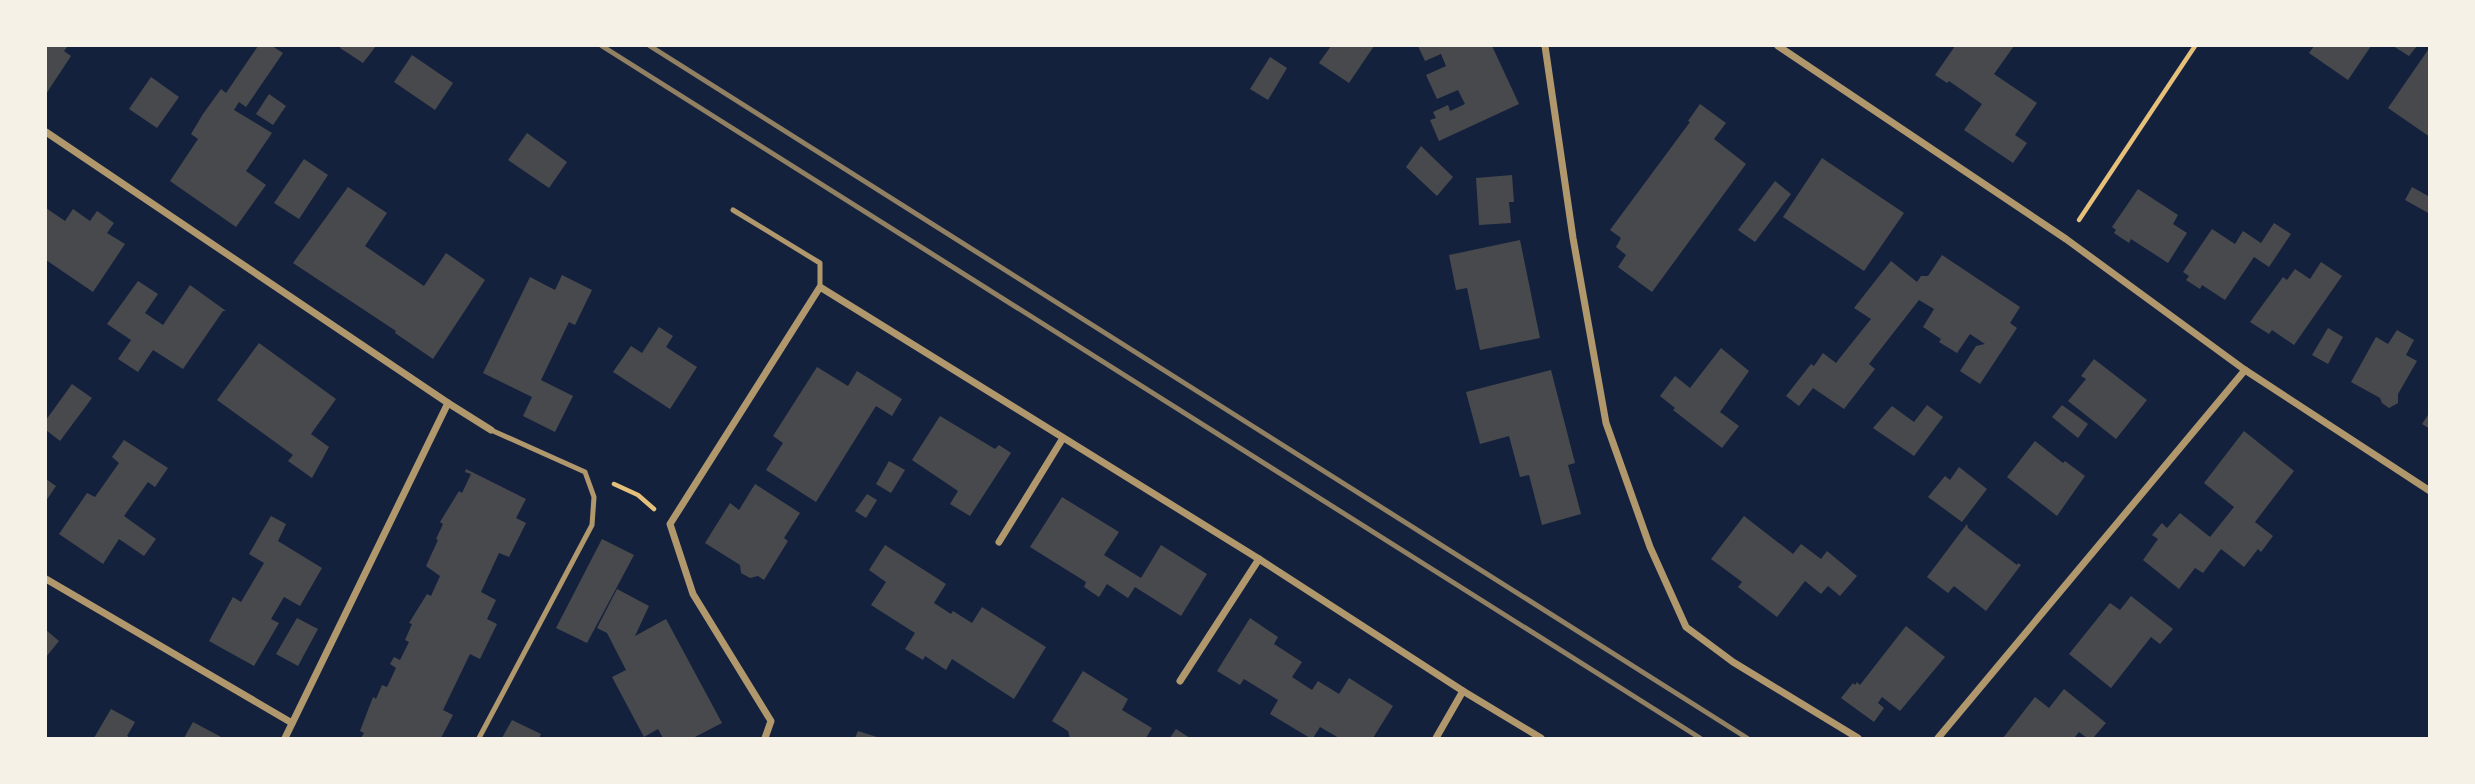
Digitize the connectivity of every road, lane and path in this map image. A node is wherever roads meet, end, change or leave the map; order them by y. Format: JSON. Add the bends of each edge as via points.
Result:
{"nodes":[{"id":1,"x":1545,"y":46,"type":"edge"},
{"id":2,"x":1777,"y":46,"type":"edge"},
{"id":3,"x":2195,"y":46,"type":"edge"},
{"id":4,"x":46,"y":132,"type":"edge"},
{"id":5,"x":733,"y":209,"type":"dead end"},
{"id":6,"x":2066,"y":239,"type":"junction"},
{"id":7,"x":820,"y":287,"type":"junction"},
{"id":8,"x":2245,"y":370,"type":"junction"},
{"id":9,"x":448,"y":403,"type":"junction"},
{"id":10,"x":491,"y":430,"type":"joint"},
{"id":11,"x":1063,"y":438,"type":"junction"},
{"id":12,"x":585,"y":472,"type":"junction"},
{"id":13,"x":2430,"y":491,"type":"edge"},
{"id":14,"x":670,"y":524,"type":"junction"},
{"id":15,"x":999,"y":542,"type":"dead end"},
{"id":16,"x":1259,"y":559,"type":"junction"},
{"id":17,"x":46,"y":579,"type":"edge"},
{"id":18,"x":1180,"y":681,"type":"dead end"},
{"id":19,"x":1463,"y":691,"type":"junction"},
{"id":20,"x":292,"y":723,"type":"junction"},
{"id":21,"x":285,"y":738,"type":"edge"},
{"id":22,"x":479,"y":738,"type":"edge"},
{"id":23,"x":765,"y":738,"type":"edge"},
{"id":24,"x":1436,"y":738,"type":"edge"},
{"id":25,"x":1541,"y":738,"type":"edge"},
{"id":26,"x":1858,"y":738,"type":"edge"},
{"id":27,"x":1938,"y":738,"type":"edge"}],
"edges":[{"from":1,"to":26,"type":"street","via":[[1606,423],[1650,547],[1686,627],[1733,662]]},
{"from":2,"to":6,"type":"street"},
{"from":3,"to":6,"type":"path"},
{"from":4,"to":9,"type":"street"},
{"from":5,"to":7,"type":"lane","via":[[820,263]]},
{"from":6,"to":8,"type":"street"},
{"from":7,"to":11,"type":"street"},
{"from":7,"to":14,"type":"street"},
{"from":8,"to":13,"type":"street"},
{"from":8,"to":27,"type":"street"},
{"from":9,"to":10,"type":"street"},
{"from":9,"to":20,"type":"street"},
{"from":10,"to":12,"type":"lane"},
{"from":11,"to":15,"type":"street"},
{"from":11,"to":16,"type":"street"},
{"from":12,"to":14,"type":"path","via":[[638,495]]},
{"from":12,"to":22,"type":"lane","via":[[594,497],[592,525]]},
{"from":14,"to":23,"type":"street","via":[[693,594],[771,721]]},
{"from":16,"to":18,"type":"street"},
{"from":16,"to":19,"type":"street"},
{"from":17,"to":20,"type":"street"},
{"from":19,"to":24,"type":"street"},
{"from":19,"to":25,"type":"street"},
{"from":20,"to":21,"type":"street"}]}
